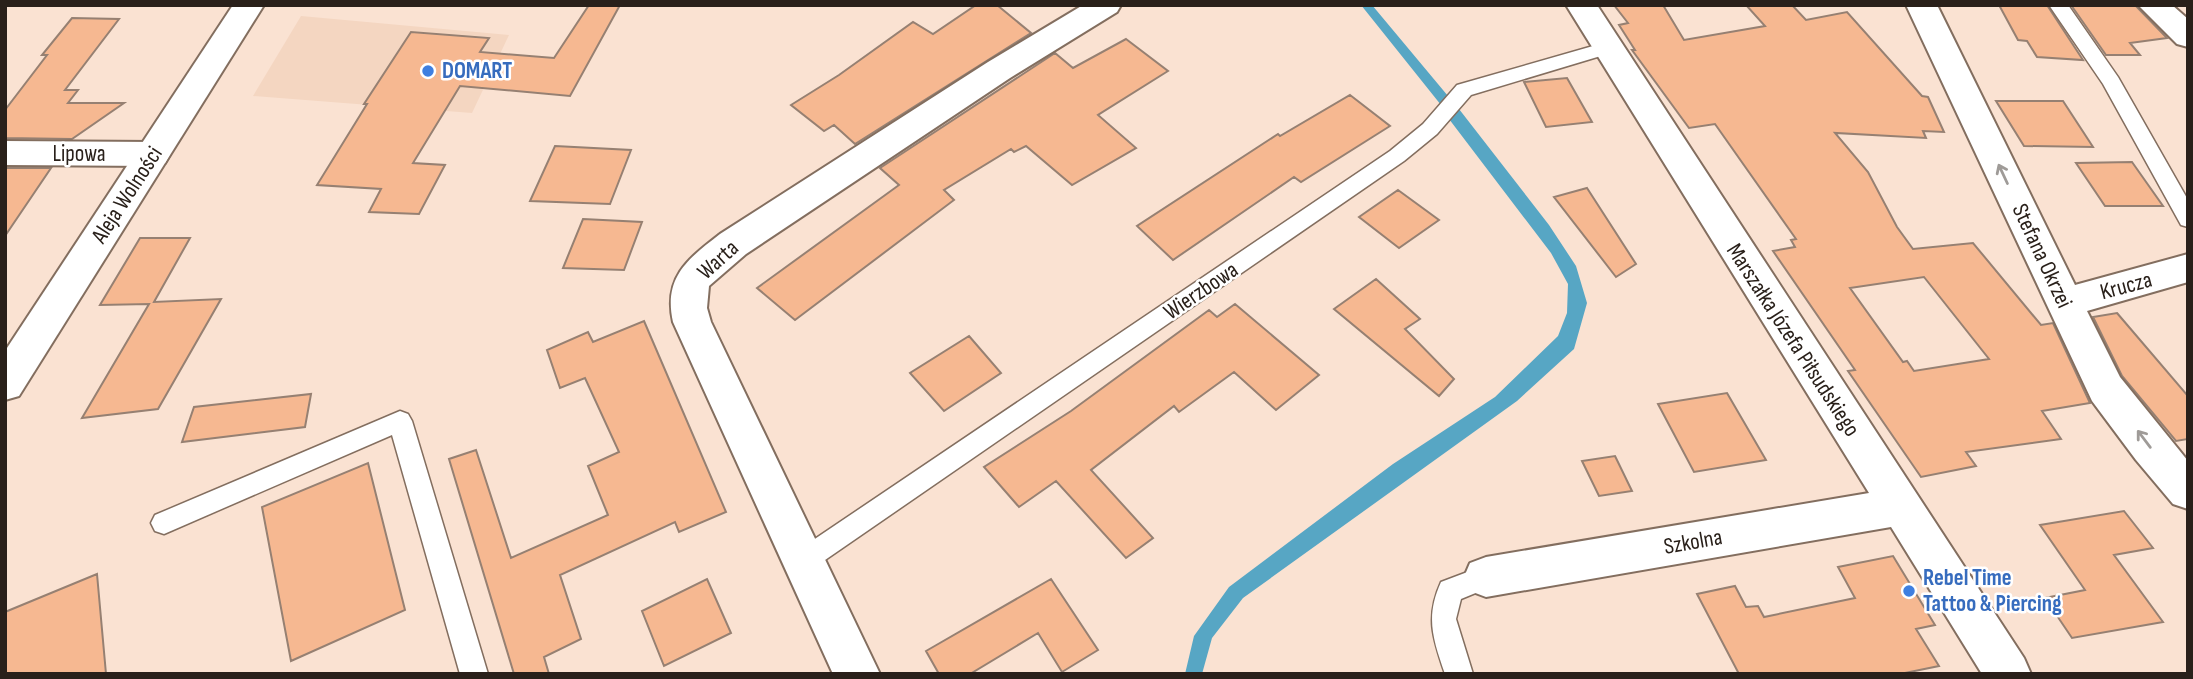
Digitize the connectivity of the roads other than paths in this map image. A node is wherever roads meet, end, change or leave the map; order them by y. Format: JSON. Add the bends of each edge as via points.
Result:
{"nodes":[{"id":1,"x":249,"y":5,"type":"edge"},
{"id":2,"x":1106,"y":5,"type":"edge"},
{"id":3,"x":1581,"y":5,"type":"edge"},
{"id":4,"x":1921,"y":5,"type":"edge"},
{"id":5,"x":2058,"y":5,"type":"edge"},
{"id":6,"x":2153,"y":5,"type":"edge"},
{"id":7,"x":2188,"y":37,"type":"edge"},
{"id":8,"x":1607,"y":48,"type":"junction"},
{"id":9,"x":5,"y":153,"type":"edge"},
{"id":10,"x":153,"y":154,"type":"junction"},
{"id":11,"x":2188,"y":219,"type":"edge"},
{"id":12,"x":2188,"y":268,"type":"edge"},
{"id":13,"x":2064,"y":303,"type":"junction"},
{"id":14,"x":5,"y":384,"type":"edge"},
{"id":15,"x":2188,"y":491,"type":"edge"},
{"id":16,"x":1900,"y":507,"type":"junction"},
{"id":17,"x":164,"y":523,"type":"dead end"},
{"id":18,"x":803,"y":561,"type":"junction"},
{"id":19,"x":1486,"y":577,"type":"joint"},
{"id":20,"x":474,"y":674,"type":"edge"},
{"id":21,"x":857,"y":674,"type":"edge"},
{"id":22,"x":1459,"y":674,"type":"edge"},
{"id":23,"x":2008,"y":674,"type":"edge"}],
"edges":[{"from":1,"to":10,"type":"street","name":"Aleja Wolności"},
{"from":2,"to":18,"type":"street","name":"Warta","via":[[733,244],[701,271],[689,289],[685,303],[692,322]]},
{"from":3,"to":8,"type":"street","name":"Marszałka Józefa Piłsudskiego"},
{"from":13,"to":4,"type":"street","name":"Stefana Okrzei","one_way":true},
{"from":5,"to":11,"type":"lane","via":[[2126,108]]},
{"from":6,"to":7,"type":"street"},
{"from":8,"to":16,"type":"street","name":"Marszałka Józefa Piłsudskiego"},
{"from":8,"to":18,"type":"lane","name":"Wierzbowa","via":[[1464,90],[1430,129],[1397,156]]},
{"from":9,"to":10,"type":"street","name":"Lipowa"},
{"from":10,"to":14,"type":"street","name":"Aleja Wolności"},
{"from":12,"to":13,"type":"street","name":"Krucza"},
{"from":15,"to":13,"type":"street","name":"Stefana Okrzei","one_way":true,"via":[[2106,389]]},
{"from":16,"to":19,"type":"street","name":"Szkolna"},
{"from":16,"to":23,"type":"street","name":"Marszałka Józefa Piłsudskiego"},
{"from":17,"to":20,"type":"lane","via":[[400,421]]},
{"from":18,"to":21,"type":"street","name":"Warta"},
{"from":19,"to":22,"type":"lane","via":[[1450,591],[1443,619]]}]}
